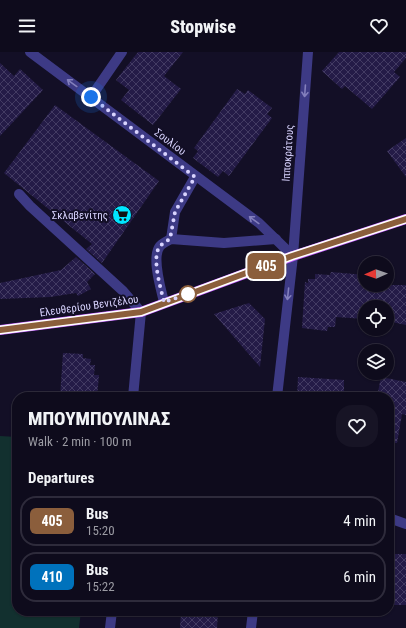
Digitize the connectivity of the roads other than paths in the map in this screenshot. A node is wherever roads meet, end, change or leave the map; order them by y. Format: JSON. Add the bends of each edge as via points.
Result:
{"nodes":[{"id":1,"x":30,"y":52,"type":"edge"},
{"id":2,"x":122,"y":52,"type":"edge"},
{"id":3,"x":308,"y":52,"type":"edge"},
{"id":4,"x":91,"y":97,"type":"junction"},
{"id":5,"x":195,"y":177,"type":"junction"},
{"id":6,"x":19,"y":194,"type":"dead end"},
{"id":7,"x":406,"y":218,"type":"edge"},
{"id":8,"x":170,"y":239,"type":"junction"},
{"id":9,"x":276,"y":239,"type":"junction"},
{"id":10,"x":292,"y":256,"type":"junction"},
{"id":11,"x":164,"y":302,"type":"junction"},
{"id":12,"x":141,"y":312,"type":"junction"},
{"id":13,"x":0,"y":330,"type":"edge"},
{"id":14,"x":133,"y":392,"type":"edge"},
{"id":15,"x":278,"y":392,"type":"edge"},
{"id":16,"x":394,"y":520,"type":"edge"},
{"id":17,"x":406,"y":524,"type":"edge"},
{"id":18,"x":111,"y":616,"type":"edge"},
{"id":19,"x":252,"y":616,"type":"edge"},
{"id":20,"x":110,"y":628,"type":"edge"},
{"id":21,"x":251,"y":628,"type":"edge"}],
"edges":[{"from":4,"to":1,"type":"street","name":"Σουλίου","one_way":true},
{"from":2,"to":4,"type":"street"},
{"from":3,"to":10,"type":"street","name":"Ιπποκράτους","one_way":true},
{"from":4,"to":5,"type":"street","name":"Σουλίου"},
{"from":5,"to":8,"type":"street","via":[[175,212]]},
{"from":9,"to":5,"type":"street","name":"Σουλίου","one_way":true,"via":[[259,223]]},
{"from":6,"to":12,"type":"street","via":[[123,291]]},
{"from":7,"to":10,"type":"main road","name":"Ελευθερίου Βενιζέλου"},
{"from":8,"to":9,"type":"street","via":[[224,243]]},
{"from":8,"to":11,"type":"street","via":[[160,246],[156,254]]},
{"from":9,"to":10,"type":"street","name":"Σουλίου"},
{"from":10,"to":11,"type":"main road","name":"Ελευθερίου Βενιζέλου"},
{"from":10,"to":15,"type":"street","name":"Ιπποκράτους","one_way":true},
{"from":11,"to":12,"type":"main road","name":"Ελευθερίου Βενιζέλου"},
{"from":12,"to":13,"type":"main road","name":"Ελευθερίου Βενιζέλου"},
{"from":12,"to":14,"type":"street"},
{"from":16,"to":17,"type":"street"},
{"from":18,"to":20,"type":"street"},
{"from":19,"to":21,"type":"street"}]}
